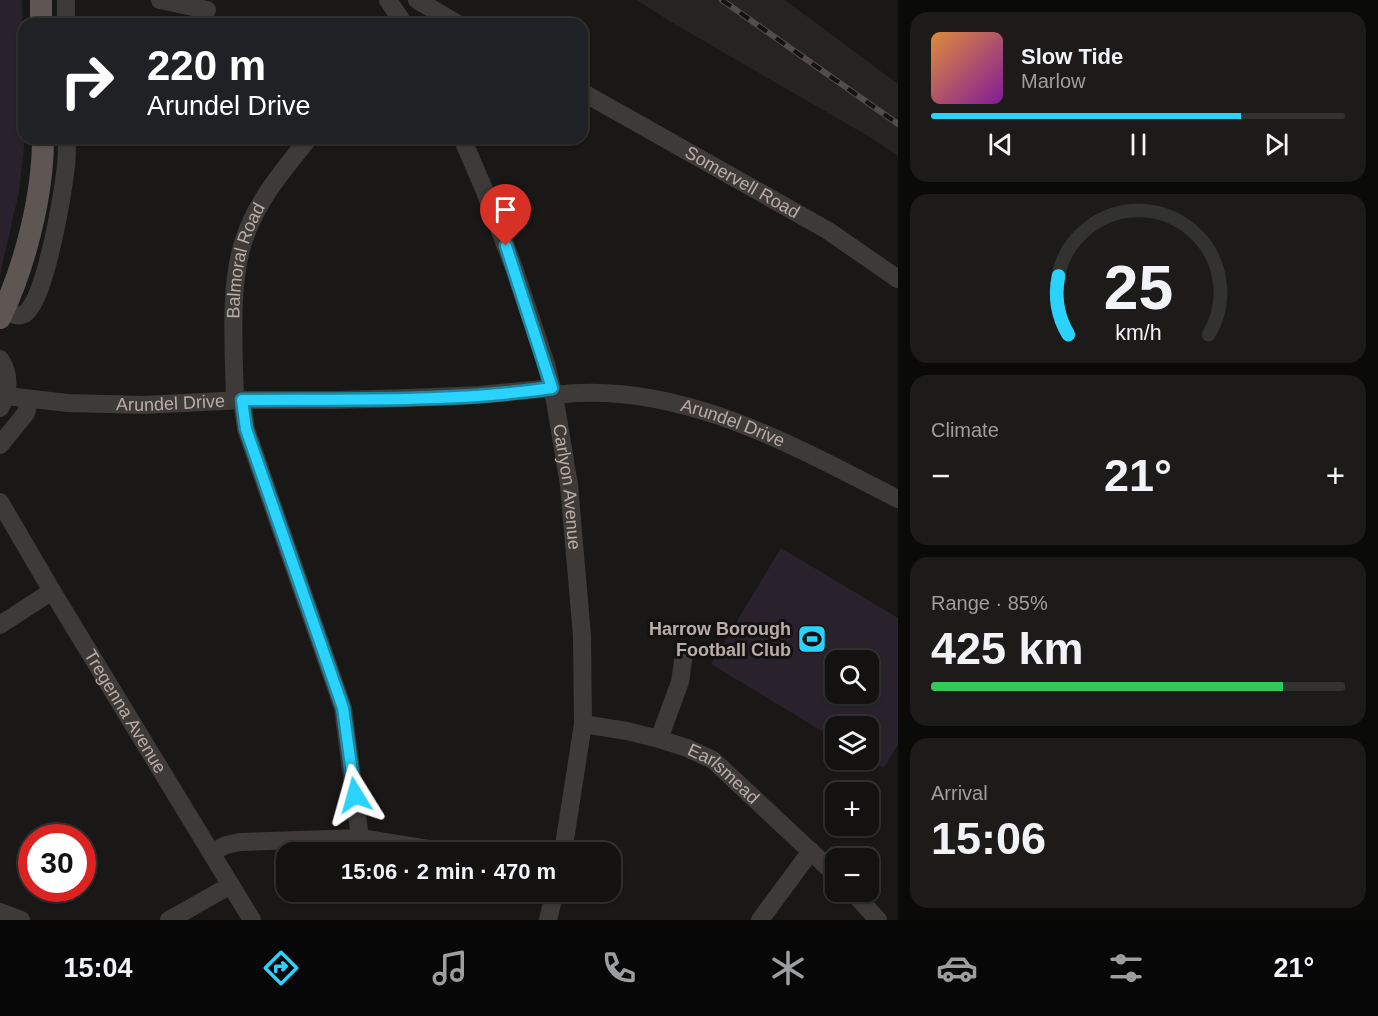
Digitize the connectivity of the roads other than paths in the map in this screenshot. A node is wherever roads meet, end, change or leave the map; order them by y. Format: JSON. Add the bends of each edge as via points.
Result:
{"nodes":[{"id":1,"x":41,"y":0,"type":"edge"},
{"id":2,"x":66,"y":0,"type":"edge"},
{"id":3,"x":160,"y":0,"type":"edge"},
{"id":4,"x":388,"y":0,"type":"edge"},
{"id":5,"x":417,"y":0,"type":"edge"},
{"id":6,"x":207,"y":10,"type":"dead end"},
{"id":7,"x":41,"y":18,"type":"edge"},
{"id":8,"x":66,"y":18,"type":"edge"},
{"id":9,"x":400,"y":18,"type":"edge"},
{"id":10,"x":446,"y":18,"type":"edge"},
{"id":11,"x":588,"y":95,"type":"edge"},
{"id":12,"x":43,"y":144,"type":"edge"},
{"id":13,"x":67,"y":144,"type":"edge"},
{"id":14,"x":304,"y":144,"type":"edge"},
{"id":15,"x":465,"y":144,"type":"edge"},
{"id":16,"x":898,"y":279,"type":"edge"},
{"id":17,"x":2,"y":314,"type":"edge"},
{"id":18,"x":0,"y":359,"type":"edge"},
{"id":19,"x":553,"y":392,"type":"junction"},
{"id":20,"x":30,"y":399,"type":"junction"},
{"id":21,"x":239,"y":400,"type":"junction"},
{"id":22,"x":3,"y":402,"type":"edge"},
{"id":23,"x":0,"y":445,"type":"edge"},
{"id":24,"x":898,"y":499,"type":"edge"},
{"id":25,"x":0,"y":502,"type":"edge"},
{"id":26,"x":52,"y":591,"type":"junction"},
{"id":27,"x":0,"y":625,"type":"edge"},
{"id":28,"x":684,"y":654,"type":"dead end"},
{"id":29,"x":582,"y":724,"type":"junction"},
{"id":30,"x":658,"y":739,"type":"junction"},
{"id":31,"x":360,"y":838,"type":"junction"},
{"id":32,"x":385,"y":842,"type":"edge"},
{"id":33,"x":564,"y":842,"type":"edge"},
{"id":34,"x":811,"y":851,"type":"junction"},
{"id":35,"x":212,"y":852,"type":"junction"},
{"id":36,"x":825,"y":864,"type":"edge"},
{"id":37,"x":231,"y":885,"type":"junction"},
{"id":38,"x":552,"y":902,"type":"edge"},
{"id":39,"x":862,"y":902,"type":"edge"},
{"id":40,"x":0,"y":912,"type":"edge"},
{"id":41,"x":21,"y":920,"type":"edge"},
{"id":42,"x":169,"y":920,"type":"edge"},
{"id":43,"x":252,"y":920,"type":"edge"},
{"id":44,"x":548,"y":920,"type":"edge"},
{"id":45,"x":760,"y":920,"type":"edge"},
{"id":46,"x":878,"y":920,"type":"edge"}],
"edges":[{"from":1,"to":7,"type":"main road"},
{"from":2,"to":8,"type":"street"},
{"from":3,"to":6,"type":"street"},
{"from":4,"to":9,"type":"street"},
{"from":5,"to":10,"type":"street"},
{"from":11,"to":16,"type":"street","name":"Somervell Road","via":[[817,224]]},
{"from":12,"to":17,"type":"main road","via":[[30,237]]},
{"from":13,"to":17,"type":"street","via":[[59,211],[42,282],[24,315]]},
{"from":14,"to":21,"type":"street","name":"Balmoral Road","via":[[267,194],[242,247],[235,296]]},
{"from":15,"to":19,"type":"street","name":"Carlyon Avenue","via":[[514,268]]},
{"from":18,"to":22,"type":"street","via":[[7,375]]},
{"from":19,"to":21,"type":"street","name":"Arundel Drive"},
{"from":19,"to":24,"type":"street","name":"Arundel Drive","via":[[618,394],[711,414],[779,440]]},
{"from":19,"to":29,"type":"street","name":"Carlyon Avenue","via":[[570,496],[582,636]]},
{"from":20,"to":21,"type":"street","name":"Arundel Drive","via":[[116,405]]},
{"from":20,"to":22,"type":"street","name":"Arundel Drive"},
{"from":20,"to":23,"type":"street","via":[[26,413]]},
{"from":21,"to":31,"type":"street","name":"Balmoral Road","via":[[343,708]]},
{"from":25,"to":26,"type":"street","name":"Tregenna Avenue"},
{"from":26,"to":27,"type":"street"},
{"from":26,"to":35,"type":"street","name":"Tregenna Avenue"},
{"from":28,"to":30,"type":"street","via":[[680,682]]},
{"from":29,"to":30,"type":"street","name":"Earlsmead"},
{"from":29,"to":33,"type":"street","name":"Carlyon Avenue"},
{"from":30,"to":34,"type":"street","name":"Earlsmead","via":[[713,760]]},
{"from":31,"to":32,"type":"street"},
{"from":31,"to":35,"type":"street","via":[[240,842]]},
{"from":34,"to":36,"type":"street","name":"Earlsmead"},
{"from":34,"to":45,"type":"street"},
{"from":35,"to":37,"type":"street","name":"Tregenna Avenue"},
{"from":37,"to":42,"type":"street"},
{"from":37,"to":43,"type":"street","name":"Tregenna Avenue"},
{"from":38,"to":44,"type":"street"},
{"from":39,"to":46,"type":"street"},
{"from":40,"to":41,"type":"street"}]}
